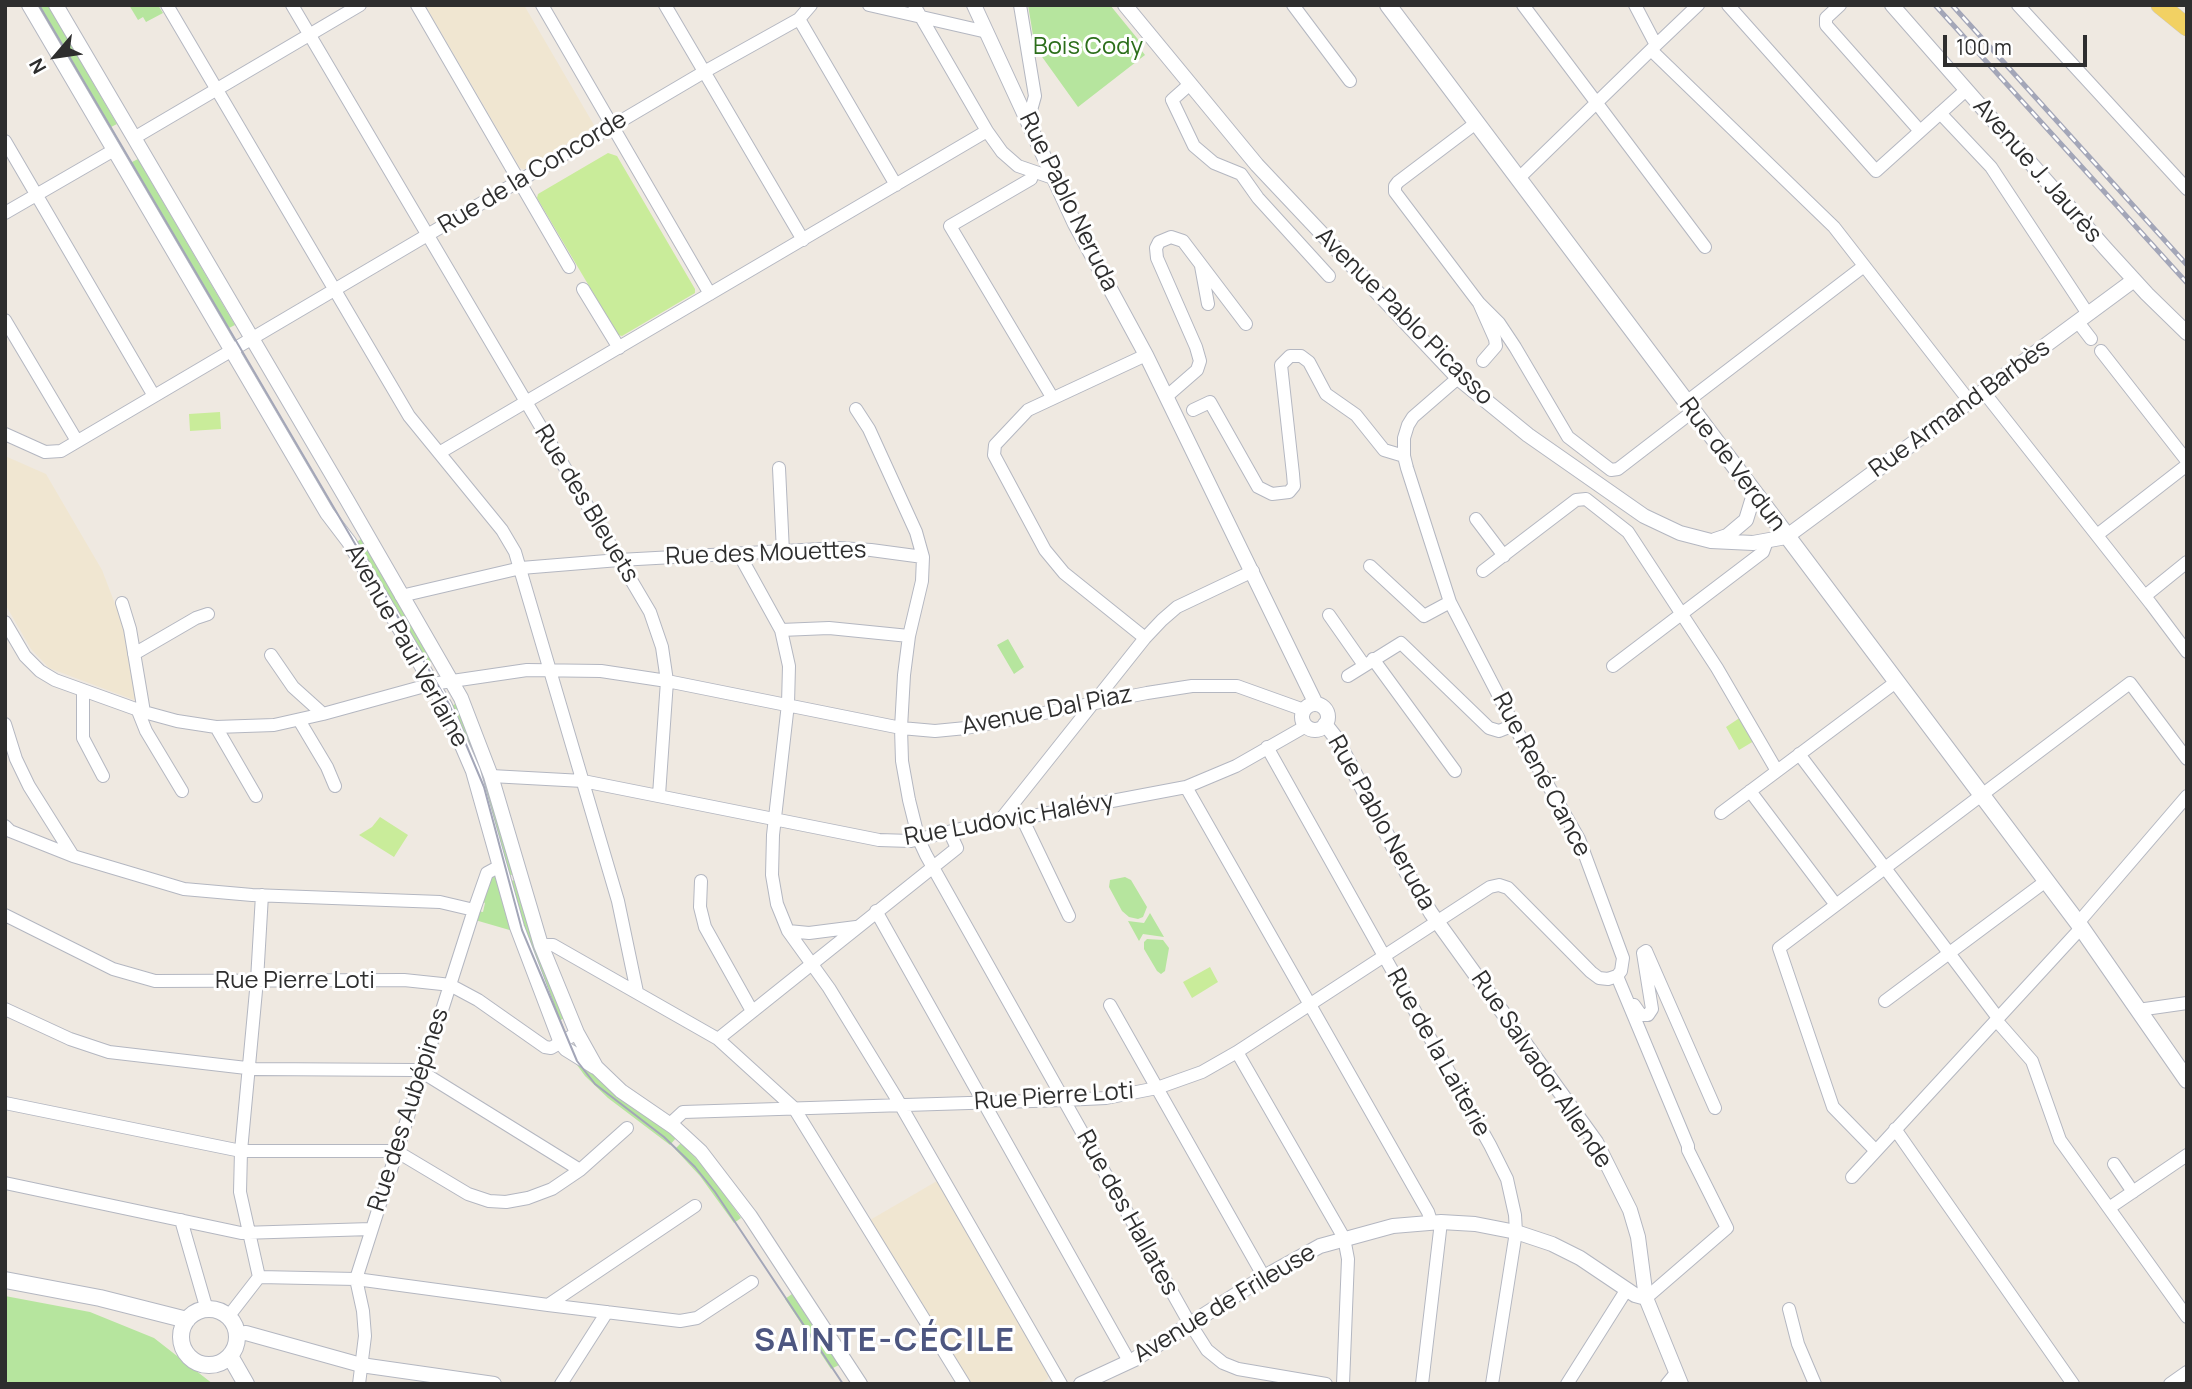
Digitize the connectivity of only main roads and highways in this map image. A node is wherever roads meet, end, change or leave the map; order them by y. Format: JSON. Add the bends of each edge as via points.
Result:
{"nodes":[{"id":1,"x":1388,"y":5,"type":"edge"},
{"id":2,"x":2160,"y":5,"type":"edge"},
{"id":3,"x":2187,"y":27,"type":"edge"},
{"id":4,"x":2187,"y":1080,"type":"edge"},
{"id":5,"x":5,"y":1280,"type":"edge"},
{"id":6,"x":150,"y":1311,"type":"junction"},
{"id":7,"x":187,"y":1320,"type":"junction"},
{"id":8,"x":181,"y":1336,"type":"junction"},
{"id":9,"x":230,"y":1356,"type":"junction"},
{"id":10,"x":246,"y":1384,"type":"edge"}],
"edges":[{"from":1,"to":4,"type":"main road","name":"Rue de Verdun","via":[[2046,881]]},
{"from":2,"to":3,"type":"main road"},
{"from":5,"to":6,"type":"main road"},
{"from":6,"to":7,"type":"main road"},
{"from":6,"to":8,"type":"main road"},
{"from":7,"to":8,"type":"main road"},
{"from":7,"to":9,"type":"main road","via":[[207,1310],[228,1317],[237,1334]]},
{"from":8,"to":9,"type":"main road","via":[[186,1353],[200,1363],[215,1365]]},
{"from":9,"to":10,"type":"main road"}]}
